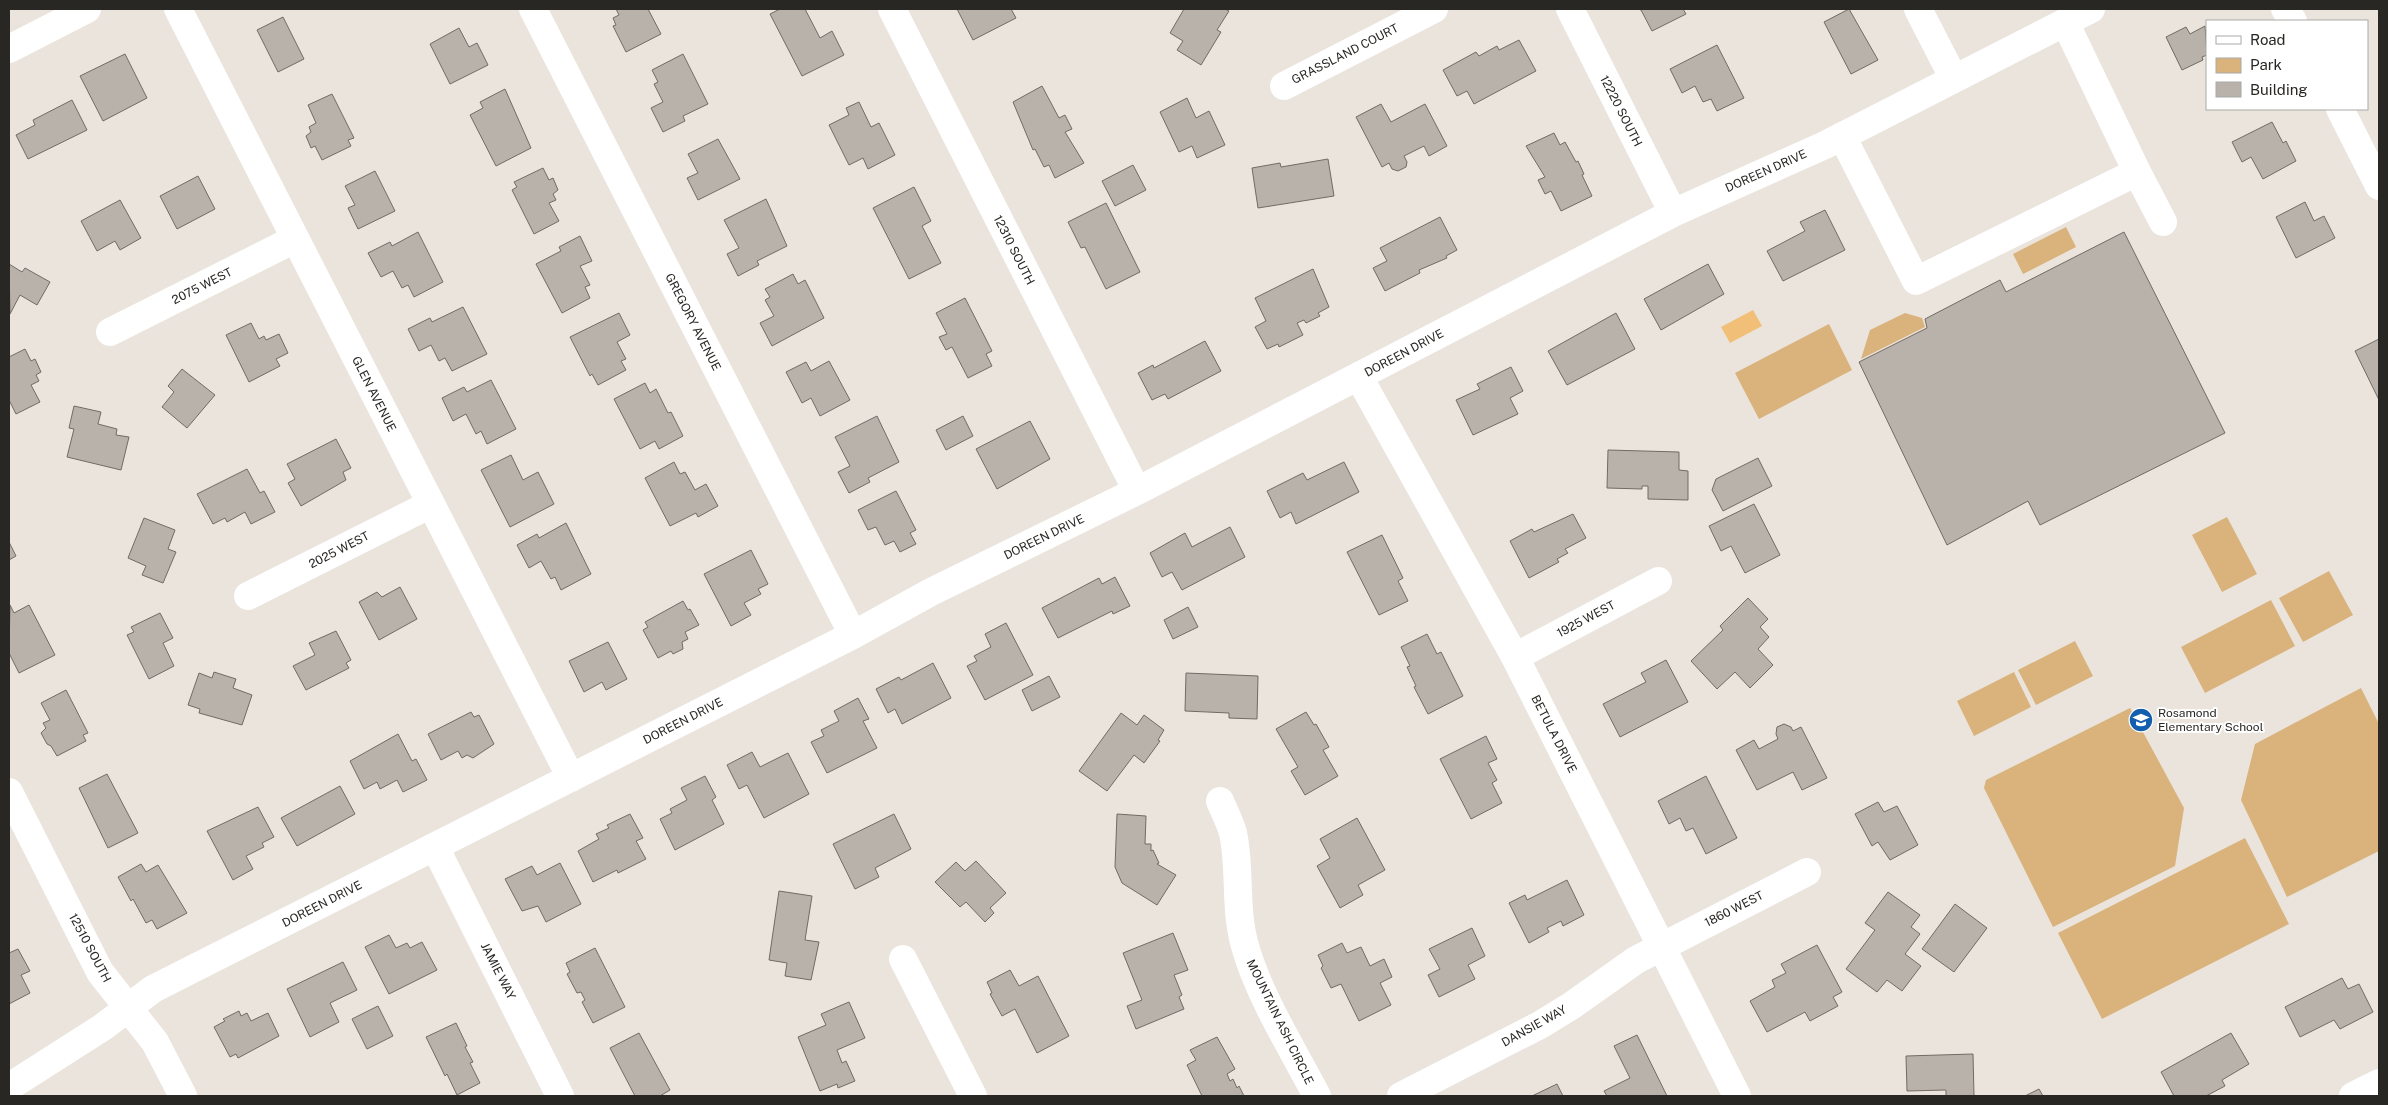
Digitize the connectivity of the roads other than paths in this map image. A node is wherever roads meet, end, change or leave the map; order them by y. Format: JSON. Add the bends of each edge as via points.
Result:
{"nodes":[{"id":1,"x":87,"y":9,"type":"edge"},
{"id":2,"x":178,"y":9,"type":"edge"},
{"id":3,"x":533,"y":9,"type":"edge"},
{"id":4,"x":892,"y":9,"type":"edge"},
{"id":5,"x":1434,"y":9,"type":"edge"},
{"id":6,"x":1570,"y":9,"type":"edge"},
{"id":7,"x":1918,"y":9,"type":"edge"},
{"id":8,"x":2091,"y":9,"type":"edge"},
{"id":9,"x":2285,"y":9,"type":"edge"},
{"id":10,"x":2292,"y":20,"type":"edge"},
{"id":11,"x":2065,"y":22,"type":"junction"},
{"id":12,"x":9,"y":49,"type":"edge"},
{"id":13,"x":1954,"y":79,"type":"junction"},
{"id":14,"x":1284,"y":86,"type":"dead end"},
{"id":15,"x":2341,"y":110,"type":"edge"},
{"id":16,"x":1842,"y":136,"type":"junction"},
{"id":17,"x":2137,"y":172,"type":"junction"},
{"id":18,"x":2379,"y":186,"type":"edge"},
{"id":19,"x":1673,"y":213,"type":"junction"},
{"id":20,"x":2163,"y":222,"type":"dead end"},
{"id":21,"x":295,"y":239,"type":"junction"},
{"id":22,"x":110,"y":332,"type":"dead end"},
{"id":23,"x":1359,"y":377,"type":"junction"},
{"id":24,"x":1137,"y":491,"type":"junction"},
{"id":25,"x":430,"y":504,"type":"junction"},
{"id":26,"x":1658,"y":582,"type":"dead end"},
{"id":27,"x":248,"y":596,"type":"dead end"},
{"id":28,"x":853,"y":635,"type":"junction"},
{"id":29,"x":1515,"y":657,"type":"junction"},
{"id":30,"x":571,"y":778,"type":"junction"},
{"id":31,"x":9,"y":792,"type":"edge"},
{"id":32,"x":1220,"y":801,"type":"dead end"},
{"id":33,"x":435,"y":847,"type":"junction"},
{"id":34,"x":1807,"y":872,"type":"dead end"},
{"id":35,"x":1661,"y":947,"type":"junction"},
{"id":36,"x":903,"y":959,"type":"dead end"},
{"id":37,"x":128,"y":1007,"type":"junction"},
{"id":38,"x":2379,"y":1083,"type":"edge"},
{"id":39,"x":9,"y":1087,"type":"edge"},
{"id":40,"x":183,"y":1096,"type":"edge"},
{"id":41,"x":560,"y":1096,"type":"edge"},
{"id":42,"x":973,"y":1096,"type":"edge"},
{"id":43,"x":1317,"y":1096,"type":"edge"},
{"id":44,"x":1401,"y":1096,"type":"edge"},
{"id":45,"x":1737,"y":1096,"type":"edge"},
{"id":46,"x":2353,"y":1096,"type":"edge"}],
"edges":[{"from":1,"to":12,"type":"street"},
{"from":2,"to":21,"type":"street","name":"GLEN AVENUE"},
{"from":3,"to":28,"type":"street","name":"GREGORY AVENUE"},
{"from":4,"to":24,"type":"street","name":"12310 SOUTH"},
{"from":5,"to":14,"type":"street","name":"GRASSLAND COURT"},
{"from":6,"to":19,"type":"street","name":"12220 SOUTH"},
{"from":7,"to":13,"type":"street"},
{"from":8,"to":11,"type":"street","name":"DOREEN DRIVE"},
{"from":9,"to":10,"type":"street"},
{"from":11,"to":13,"type":"street","name":"DOREEN DRIVE"},
{"from":11,"to":17,"type":"street"},
{"from":13,"to":16,"type":"street","name":"DOREEN DRIVE"},
{"from":15,"to":18,"type":"street"},
{"from":16,"to":17,"type":"street","via":[[1916,281]]},
{"from":16,"to":19,"type":"street","name":"DOREEN DRIVE"},
{"from":17,"to":20,"type":"street"},
{"from":19,"to":23,"type":"street","name":"DOREEN DRIVE"},
{"from":21,"to":22,"type":"street","name":"2075 WEST"},
{"from":21,"to":25,"type":"street","name":"GLEN AVENUE"},
{"from":23,"to":24,"type":"street","name":"DOREEN DRIVE"},
{"from":23,"to":29,"type":"street","name":"BETULA DRIVE"},
{"from":24,"to":28,"type":"street","name":"DOREEN DRIVE","via":[[931,592]]},
{"from":25,"to":27,"type":"street","name":"2025 WEST"},
{"from":25,"to":30,"type":"street","name":"GLEN AVENUE"},
{"from":26,"to":29,"type":"street","name":"1925 WEST"},
{"from":28,"to":30,"type":"street","name":"DOREEN DRIVE"},
{"from":29,"to":35,"type":"street","name":"BETULA DRIVE"},
{"from":30,"to":33,"type":"street","name":"DOREEN DRIVE"},
{"from":31,"to":37,"type":"street","name":"12510 SOUTH","via":[[100,972]]},
{"from":32,"to":43,"type":"street","name":"MOUNTAIN ASH CIRCLE","via":[[1232,831],[1238,915],[1244,946],[1256,977]]},
{"from":33,"to":37,"type":"street","name":"DOREEN DRIVE","via":[[153,989]]},
{"from":33,"to":41,"type":"street","name":"JAMIE WAY"},
{"from":34,"to":35,"type":"street","name":"1860 WEST"},
{"from":35,"to":44,"type":"street","name":"DANSIE WAY","via":[[1625,966],[1540,1025]]},
{"from":35,"to":45,"type":"street","name":"BETULA DRIVE"},
{"from":36,"to":42,"type":"street"},
{"from":37,"to":39,"type":"street","name":"DOREEN DRIVE","via":[[103,1027]]},
{"from":37,"to":40,"type":"street","name":"12510 SOUTH","via":[[155,1042]]},
{"from":38,"to":46,"type":"street"}]}
